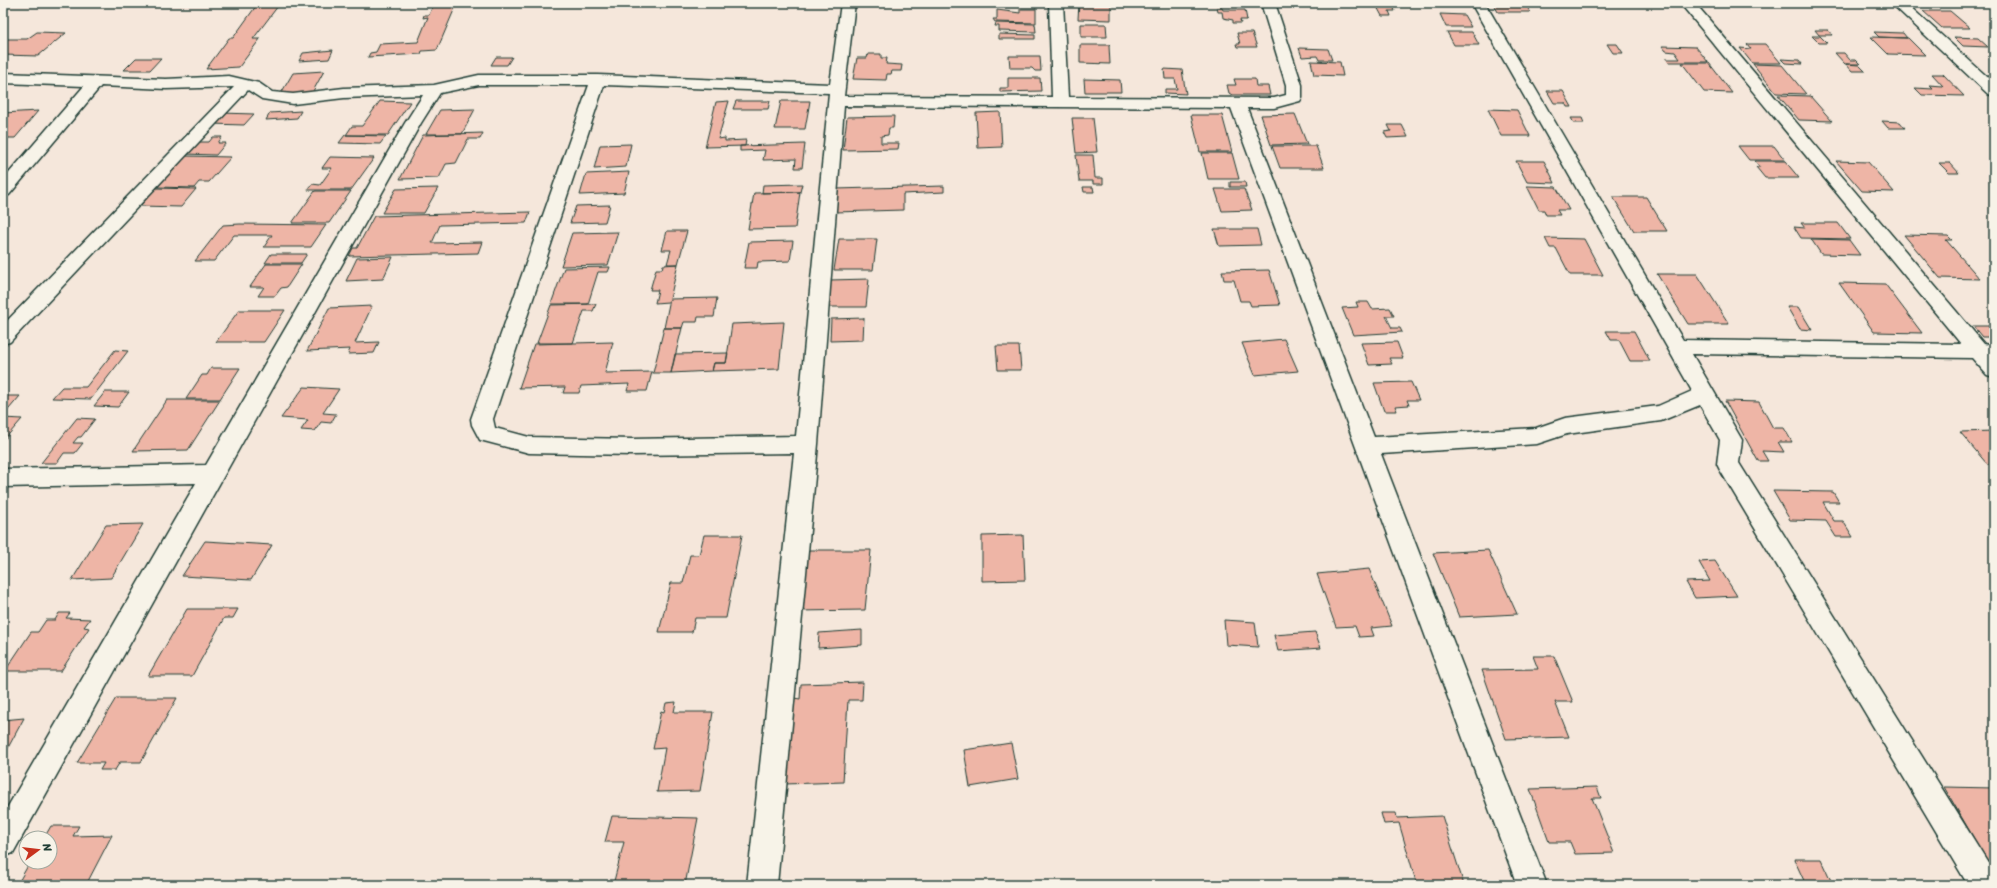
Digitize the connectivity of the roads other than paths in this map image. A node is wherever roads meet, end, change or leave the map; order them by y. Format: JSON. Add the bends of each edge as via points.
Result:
{"nodes":[{"id":1,"x":848,"y":3,"type":"edge"},
{"id":2,"x":1056,"y":3,"type":"edge"},
{"id":3,"x":1268,"y":3,"type":"edge"},
{"id":4,"x":1478,"y":3,"type":"edge"},
{"id":5,"x":1687,"y":3,"type":"edge"},
{"id":6,"x":1898,"y":3,"type":"edge"},
{"id":7,"x":3,"y":78,"type":"edge"},
{"id":8,"x":598,"y":80,"type":"junction"},
{"id":9,"x":96,"y":82,"type":"junction"},
{"id":10,"x":245,"y":84,"type":"junction"},
{"id":11,"x":434,"y":90,"type":"junction"},
{"id":12,"x":1994,"y":91,"type":"edge"},
{"id":13,"x":836,"y":95,"type":"junction"},
{"id":14,"x":1060,"y":101,"type":"junction"},
{"id":15,"x":1238,"y":104,"type":"junction"},
{"id":16,"x":3,"y":191,"type":"edge"},
{"id":17,"x":3,"y":337,"type":"edge"},
{"id":18,"x":1677,"y":347,"type":"junction"},
{"id":19,"x":1986,"y":351,"type":"edge"},
{"id":20,"x":1994,"y":370,"type":"edge"},
{"id":21,"x":1704,"y":395,"type":"junction"},
{"id":22,"x":807,"y":444,"type":"junction"},
{"id":23,"x":1367,"y":446,"type":"junction"},
{"id":24,"x":212,"y":474,"type":"junction"},
{"id":25,"x":3,"y":478,"type":"edge"},
{"id":26,"x":3,"y":843,"type":"edge"},
{"id":27,"x":762,"y":885,"type":"edge"},
{"id":28,"x":1532,"y":885,"type":"edge"},
{"id":29,"x":1985,"y":885,"type":"edge"}],
"edges":[{"from":1,"to":13,"type":"street"},
{"from":2,"to":14,"type":"street"},
{"from":3,"to":15,"type":"street","via":[[1294,85],[1294,98],[1274,103]]},
{"from":4,"to":18,"type":"street"},
{"from":5,"to":19,"type":"street"},
{"from":6,"to":12,"type":"street"},
{"from":7,"to":9,"type":"street"},
{"from":8,"to":11,"type":"street","via":[[479,80]]},
{"from":8,"to":13,"type":"street"},
{"from":8,"to":22,"type":"street","via":[[485,411],[483,426],[488,434],[529,445],[632,447]]},
{"from":9,"to":10,"type":"street"},
{"from":9,"to":16,"type":"street"},
{"from":10,"to":11,"type":"street","via":[[268,96],[293,99],[344,93]]},
{"from":10,"to":17,"type":"street"},
{"from":11,"to":24,"type":"street"},
{"from":13,"to":14,"type":"street"},
{"from":13,"to":22,"type":"street"},
{"from":14,"to":15,"type":"street"},
{"from":15,"to":23,"type":"street"},
{"from":18,"to":19,"type":"street"},
{"from":18,"to":21,"type":"street"},
{"from":19,"to":20,"type":"street"},
{"from":21,"to":23,"type":"street","via":[[1661,413],[1565,426],[1537,436]]},
{"from":21,"to":29,"type":"street","via":[[1731,440],[1728,464]]},
{"from":22,"to":27,"type":"street"},
{"from":23,"to":28,"type":"street"},
{"from":24,"to":25,"type":"street"},
{"from":24,"to":26,"type":"street"}]}
